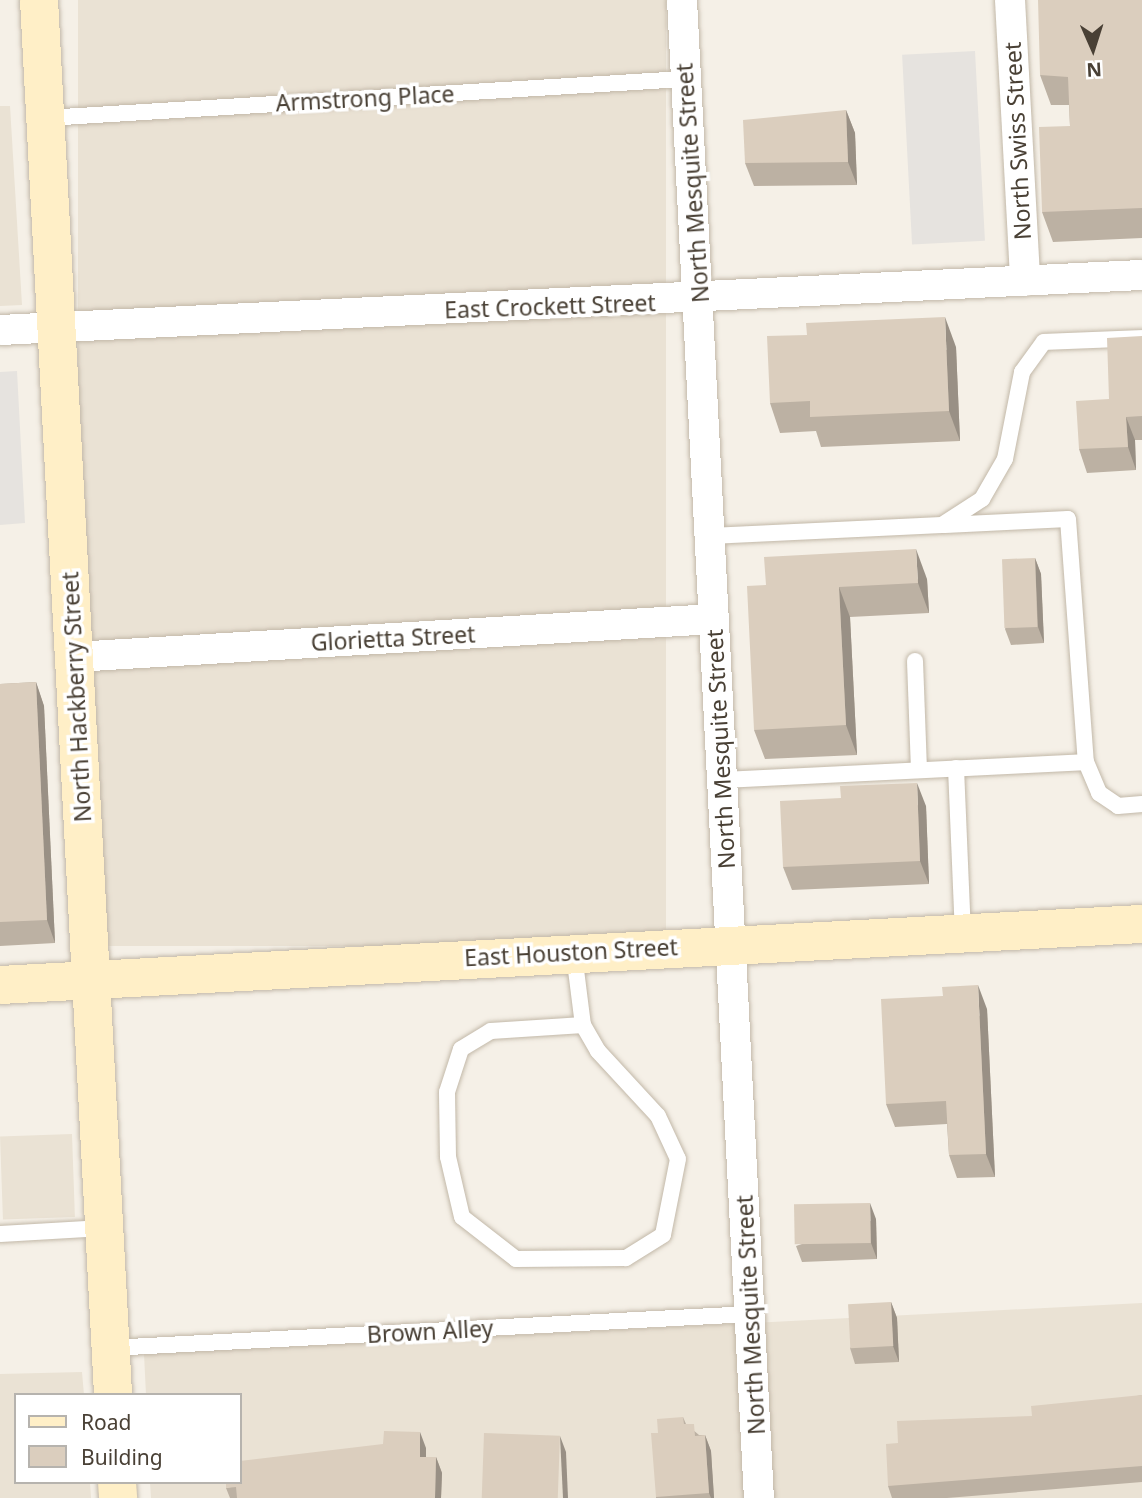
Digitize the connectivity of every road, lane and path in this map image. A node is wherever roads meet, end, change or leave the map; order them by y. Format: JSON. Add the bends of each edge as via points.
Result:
{"nodes":[{"id":1,"x":39,"y":0,"type":"edge"},
{"id":2,"x":682,"y":0,"type":"edge"},
{"id":3,"x":1010,"y":0,"type":"edge"},
{"id":4,"x":684,"y":79,"type":"junction"},
{"id":5,"x":46,"y":118,"type":"junction"},
{"id":6,"x":1142,"y":275,"type":"edge"},
{"id":7,"x":1025,"y":281,"type":"junction"},
{"id":8,"x":701,"y":300,"type":"junction"},
{"id":9,"x":57,"y":327,"type":"junction"},
{"id":10,"x":0,"y":330,"type":"edge"},
{"id":11,"x":1142,"y":338,"type":"edge"},
{"id":12,"x":942,"y":525,"type":"junction"},
{"id":13,"x":710,"y":536,"type":"junction"},
{"id":14,"x":713,"y":619,"type":"junction"},
{"id":15,"x":74,"y":657,"type":"junction"},
{"id":16,"x":915,"y":662,"type":"dead end"},
{"id":17,"x":1086,"y":762,"type":"junction"},
{"id":18,"x":956,"y":768,"type":"junction"},
{"id":19,"x":919,"y":770,"type":"junction"},
{"id":20,"x":721,"y":780,"type":"junction"},
{"id":21,"x":1142,"y":804,"type":"edge"},
{"id":22,"x":1142,"y":924,"type":"edge"},
{"id":23,"x":963,"y":933,"type":"junction"},
{"id":24,"x":730,"y":944,"type":"junction"},
{"id":25,"x":574,"y":952,"type":"junction"},
{"id":26,"x":91,"y":979,"type":"junction"},
{"id":27,"x":0,"y":985,"type":"edge"},
{"id":28,"x":583,"y":1025,"type":"junction"},
{"id":29,"x":104,"y":1228,"type":"junction"},
{"id":30,"x":0,"y":1234,"type":"edge"},
{"id":31,"x":750,"y":1314,"type":"junction"},
{"id":32,"x":110,"y":1348,"type":"junction"},
{"id":33,"x":113,"y":1393,"type":"edge"},
{"id":34,"x":760,"y":1498,"type":"edge"}],
"edges":[{"from":1,"to":5,"type":"main road","name":"North Hackberry Street"},
{"from":2,"to":4,"type":"street","name":"North Mesquite Street"},
{"from":3,"to":7,"type":"street","name":"North Swiss Street"},
{"from":4,"to":5,"type":"lane","name":"Armstrong Place"},
{"from":4,"to":8,"type":"street","name":"North Mesquite Street"},
{"from":5,"to":9,"type":"main road","name":"North Hackberry Street"},
{"from":6,"to":7,"type":"street","name":"East Crockett Street"},
{"from":7,"to":8,"type":"street","name":"East Crockett Street"},
{"from":8,"to":9,"type":"street","name":"East Crockett Street"},
{"from":8,"to":13,"type":"street","name":"North Mesquite Street"},
{"from":9,"to":10,"type":"street","name":"East Crockett Street"},
{"from":9,"to":15,"type":"main road","name":"North Hackberry Street"},
{"from":11,"to":12,"type":"lane","via":[[1044,342],[1022,372],[1005,459],[982,499]]},
{"from":12,"to":13,"type":"lane"},
{"from":12,"to":17,"type":"lane","via":[[1068,519]]},
{"from":13,"to":14,"type":"street","name":"North Mesquite Street"},
{"from":14,"to":15,"type":"street","name":"Glorietta Street"},
{"from":14,"to":20,"type":"street","name":"North Mesquite Street"},
{"from":15,"to":26,"type":"main road","name":"North Hackberry Street"},
{"from":16,"to":19,"type":"lane"},
{"from":17,"to":18,"type":"lane"},
{"from":17,"to":21,"type":"lane","via":[[1099,793],[1118,806]]},
{"from":18,"to":19,"type":"lane"},
{"from":18,"to":23,"type":"lane"},
{"from":19,"to":20,"type":"lane"},
{"from":20,"to":24,"type":"street","name":"North Mesquite Street"},
{"from":22,"to":23,"type":"main road","name":"East Houston Street"},
{"from":23,"to":24,"type":"main road","name":"East Houston Street"},
{"from":24,"to":25,"type":"main road","name":"East Houston Street"},
{"from":24,"to":31,"type":"street","name":"North Mesquite Street"},
{"from":25,"to":26,"type":"main road","name":"East Houston Street"},
{"from":25,"to":28,"type":"lane"},
{"from":26,"to":27,"type":"main road","name":"East Houston Street"},
{"from":26,"to":29,"type":"main road","name":"North Hackberry Street"},
{"from":28,"to":28,"type":"lane","via":[[598,1051],[658,1116],[678,1159],[663,1235],[626,1258],[516,1259],[462,1217],[448,1157],[447,1092],[461,1049],[491,1031]]},
{"from":29,"to":30,"type":"lane"},
{"from":29,"to":32,"type":"main road","name":"North Hackberry Street"},
{"from":31,"to":32,"type":"lane","name":"Brown Alley"},
{"from":31,"to":34,"type":"street","name":"North Mesquite Street"},
{"from":32,"to":33,"type":"main road","name":"North Hackberry Street"}]}
